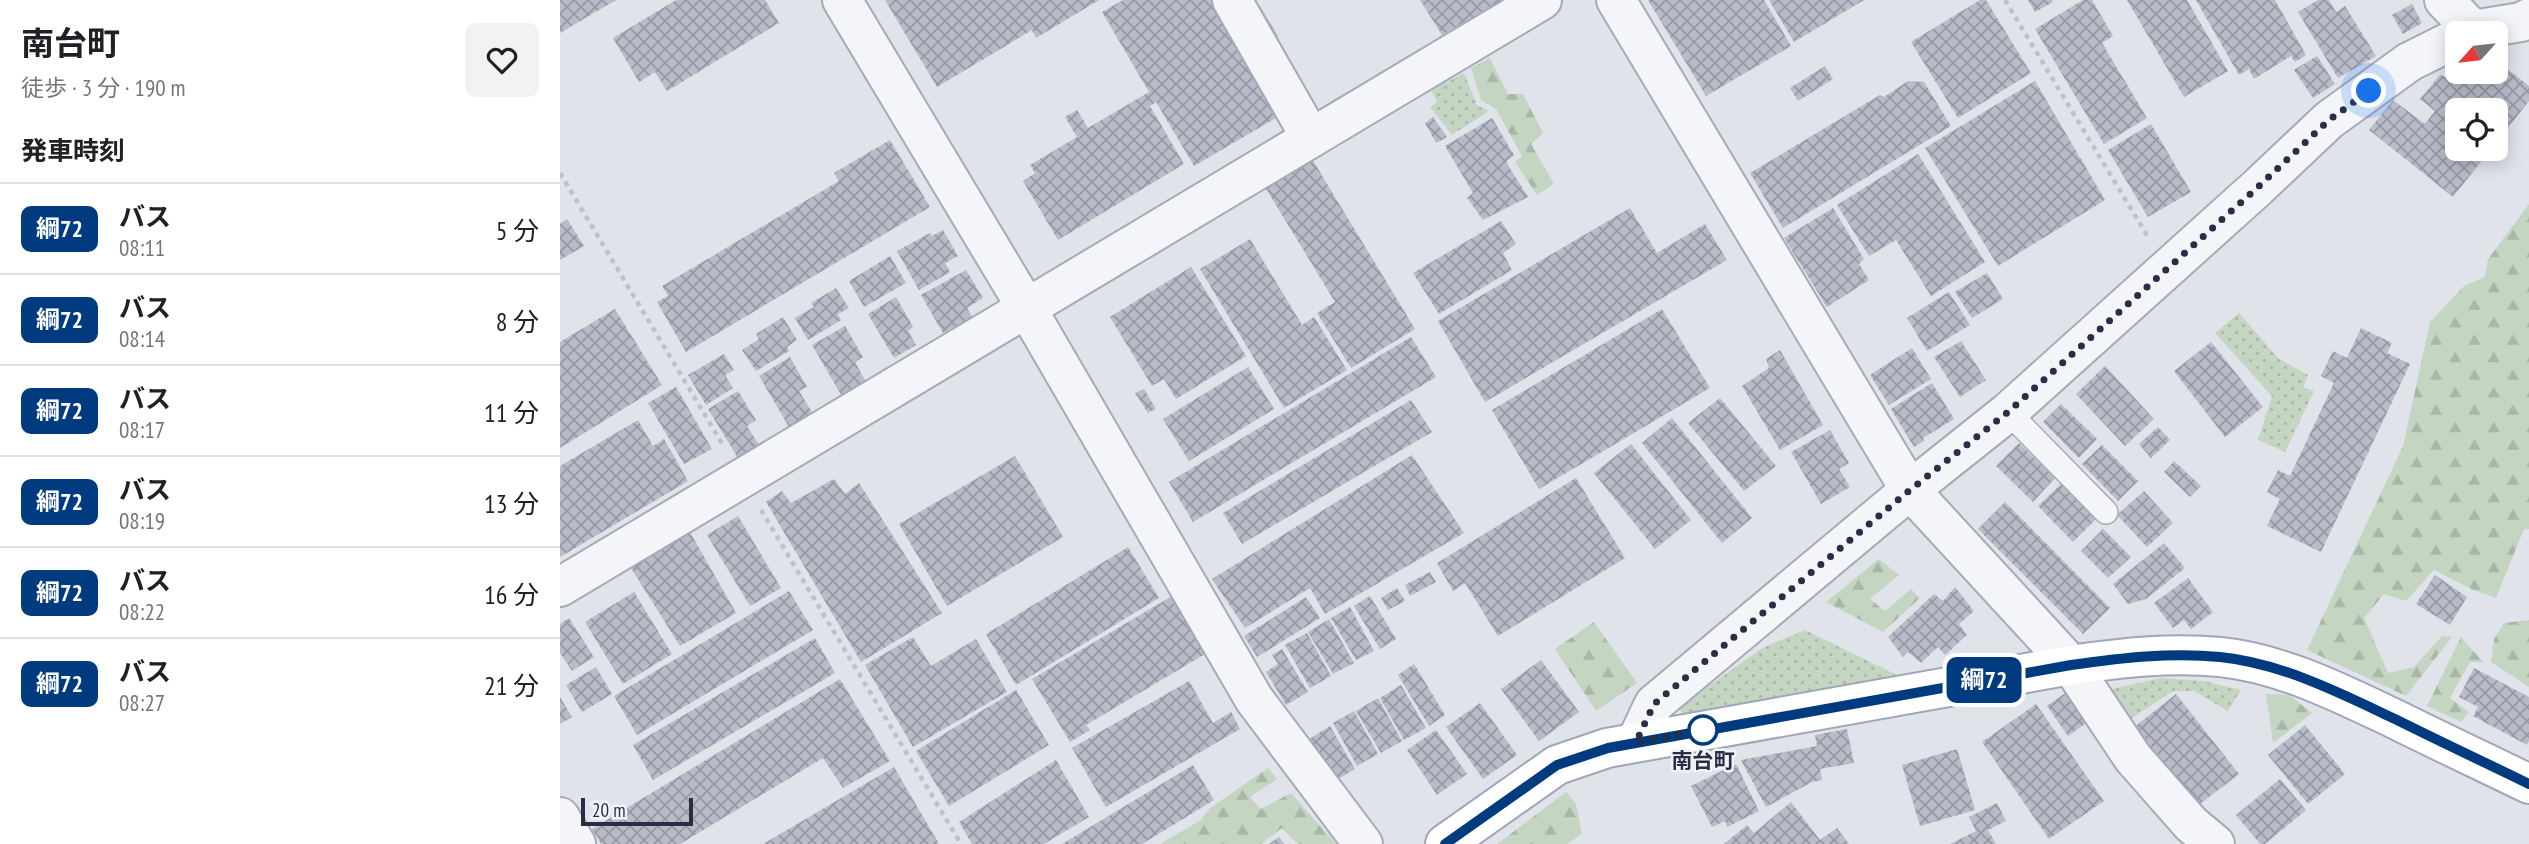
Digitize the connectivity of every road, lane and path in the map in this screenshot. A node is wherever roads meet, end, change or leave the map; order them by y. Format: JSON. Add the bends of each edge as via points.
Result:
{"nodes":[{"id":1,"x":842,"y":0,"type":"edge"},
{"id":2,"x":1232,"y":0,"type":"edge"},
{"id":3,"x":1542,"y":0,"type":"edge"},
{"id":4,"x":1616,"y":0,"type":"edge"},
{"id":5,"x":2006,"y":0,"type":"edge"},
{"id":6,"x":2444,"y":0,"type":"edge"},
{"id":7,"x":2529,"y":18,"type":"edge"},
{"id":8,"x":2457,"y":21,"type":"edge"},
{"id":9,"x":2508,"y":25,"type":"edge"},
{"id":10,"x":2445,"y":44,"type":"edge"},
{"id":11,"x":1311,"y":138,"type":"junction"},
{"id":12,"x":2148,"y":238,"type":"dead end"},
{"id":13,"x":1026,"y":307,"type":"junction"},
{"id":14,"x":2008,"y":412,"type":"junction"},
{"id":15,"x":1910,"y":490,"type":"junction"},
{"id":16,"x":2106,"y":512,"type":"dead end"},
{"id":17,"x":560,"y":587,"type":"edge"},
{"id":18,"x":2071,"y":665,"type":"junction"},
{"id":19,"x":1636,"y":742,"type":"junction"},
{"id":20,"x":2529,"y":784,"type":"edge"},
{"id":21,"x":560,"y":817,"type":"edge"},
{"id":22,"x":576,"y":844,"type":"edge"},
{"id":23,"x":1363,"y":844,"type":"edge"},
{"id":24,"x":1445,"y":844,"type":"edge"},
{"id":25,"x":2215,"y":844,"type":"edge"}],
"edges":[{"from":1,"to":13,"type":"street"},
{"from":2,"to":11,"type":"street"},
{"from":3,"to":11,"type":"street"},
{"from":4,"to":15,"type":"street"},
{"from":5,"to":12,"type":"path"},
{"from":6,"to":8,"type":"street"},
{"from":7,"to":9,"type":"street"},
{"from":10,"to":14,"type":"street","via":[[2409,62],[2329,120]]},
{"from":11,"to":13,"type":"street"},
{"from":13,"to":17,"type":"street"},
{"from":13,"to":23,"type":"street","via":[[1254,699]]},
{"from":14,"to":15,"type":"street"},
{"from":14,"to":16,"type":"lane"},
{"from":15,"to":18,"type":"street"},
{"from":15,"to":19,"type":"street","via":[[1654,704]]},
{"from":18,"to":19,"type":"main road"},
{"from":18,"to":20,"type":"main road","via":[[2177,655],[2222,657],[2263,666],[2347,696]]},
{"from":18,"to":25,"type":"street","via":[[2133,758],[2191,824]]},
{"from":19,"to":24,"type":"main road","via":[[1557,765]]},
{"from":21,"to":22,"type":"street"}]}
